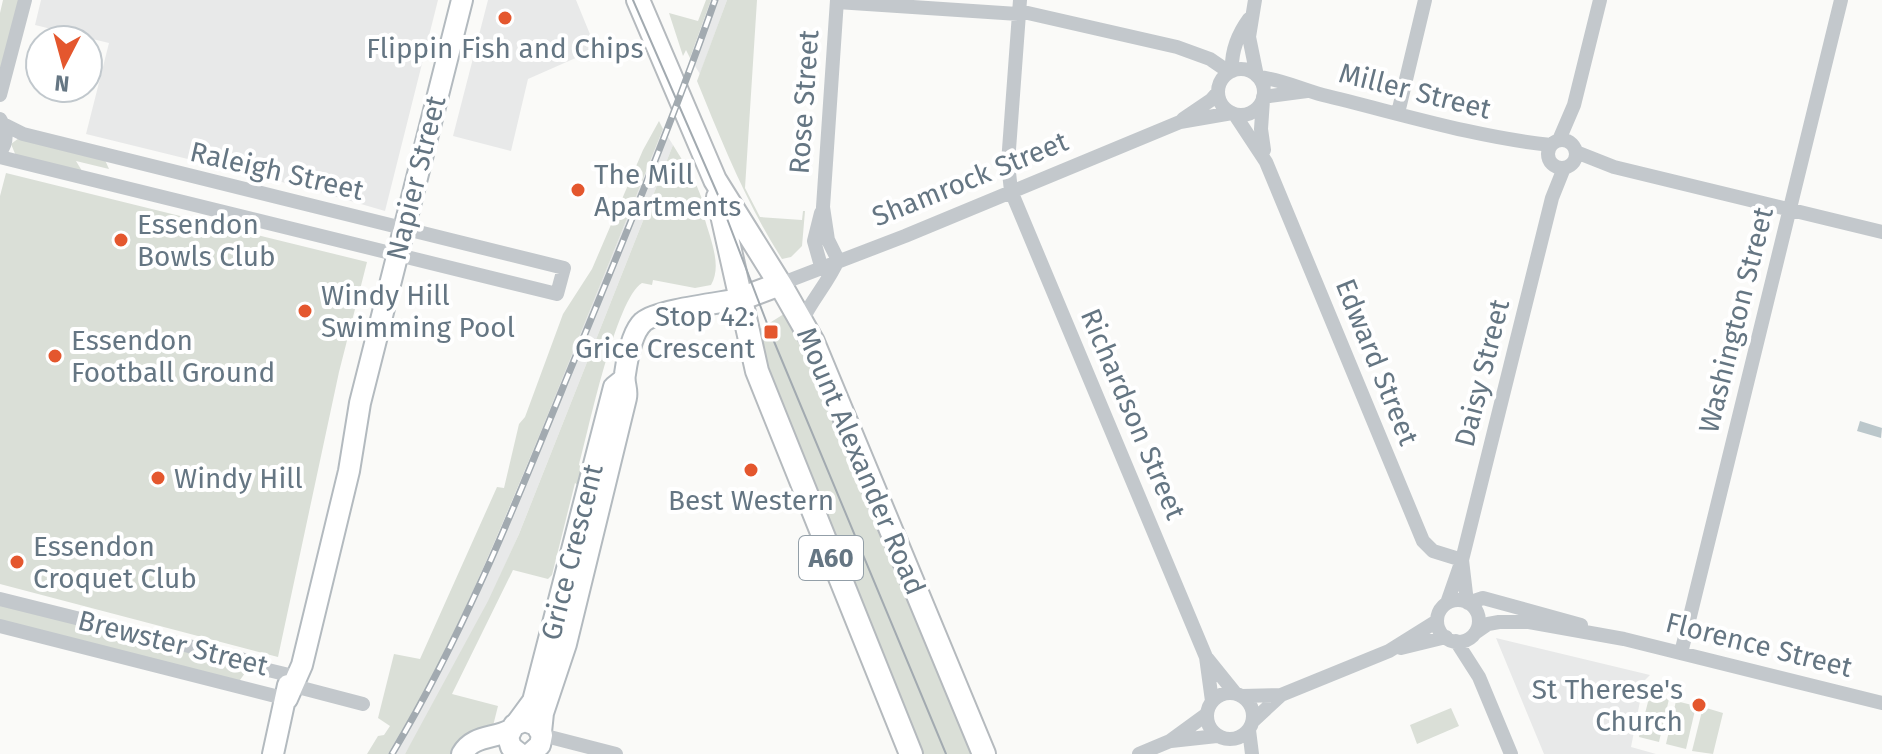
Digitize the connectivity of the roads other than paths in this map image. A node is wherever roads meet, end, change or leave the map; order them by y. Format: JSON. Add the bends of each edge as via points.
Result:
{"nodes":[{"id":1,"x":25,"y":0,"type":"edge"},
{"id":2,"x":462,"y":0,"type":"edge"},
{"id":3,"x":638,"y":0,"type":"edge"},
{"id":4,"x":1255,"y":0,"type":"edge"},
{"id":5,"x":1425,"y":0,"type":"edge"},
{"id":6,"x":1600,"y":0,"type":"edge"},
{"id":7,"x":1841,"y":0,"type":"edge"},
{"id":8,"x":837,"y":1,"type":"edge"},
{"id":9,"x":1019,"y":8,"type":"edge"},
{"id":10,"x":1251,"y":16,"type":"junction"},
{"id":11,"x":1230,"y":72,"type":"junction"},
{"id":12,"x":1258,"y":76,"type":"junction"},
{"id":13,"x":1307,"y":91,"type":"junction"},
{"id":14,"x":1218,"y":92,"type":"junction"},
{"id":15,"x":0,"y":95,"type":"edge"},
{"id":16,"x":1263,"y":98,"type":"junction"},
{"id":17,"x":1398,"y":113,"type":"junction"},
{"id":18,"x":1234,"y":114,"type":"junction"},
{"id":19,"x":2,"y":121,"type":"edge"},
{"id":20,"x":1180,"y":122,"type":"junction"},
{"id":21,"x":0,"y":155,"type":"edge"},
{"id":22,"x":1562,"y":155,"type":"junction"},
{"id":23,"x":1266,"y":162,"type":"junction"},
{"id":24,"x":715,"y":180,"type":"junction"},
{"id":25,"x":1011,"y":191,"type":"junction"},
{"id":26,"x":823,"y":207,"type":"junction"},
{"id":27,"x":1790,"y":210,"type":"junction"},
{"id":28,"x":403,"y":228,"type":"junction"},
{"id":29,"x":1882,"y":232,"type":"edge"},
{"id":30,"x":397,"y":254,"type":"junction"},
{"id":31,"x":838,"y":260,"type":"junction"},
{"id":32,"x":821,"y":266,"type":"junction"},
{"id":33,"x":780,"y":284,"type":"junction"},
{"id":34,"x":740,"y":299,"type":"junction"},
{"id":35,"x":802,"y":321,"type":"junction"},
{"id":36,"x":1462,"y":560,"type":"junction"},
{"id":37,"x":0,"y":599,"type":"edge"},
{"id":38,"x":1467,"y":602,"type":"junction"},
{"id":39,"x":1447,"y":603,"type":"junction"},
{"id":40,"x":1437,"y":621,"type":"junction"},
{"id":41,"x":0,"y":626,"type":"edge"},
{"id":42,"x":1473,"y":635,"type":"junction"},
{"id":43,"x":1451,"y":639,"type":"junction"},
{"id":44,"x":1624,"y":639,"type":"junction"},
{"id":45,"x":1389,"y":651,"type":"junction"},
{"id":46,"x":1681,"y":653,"type":"junction"},
{"id":47,"x":1206,"y":657,"type":"junction"},
{"id":48,"x":548,"y":677,"type":"junction"},
{"id":49,"x":1479,"y":677,"type":"junction"},
{"id":50,"x":291,"y":684,"type":"junction"},
{"id":51,"x":1239,"y":694,"type":"junction"},
{"id":52,"x":1281,"y":695,"type":"junction"},
{"id":53,"x":1882,"y":703,"type":"edge"},
{"id":54,"x":363,"y":704,"type":"dead end"},
{"id":55,"x":1209,"y":707,"type":"junction"},
{"id":56,"x":1251,"y":726,"type":"junction"},
{"id":57,"x":513,"y":727,"type":"junction"},
{"id":58,"x":1222,"y":737,"type":"junction"},
{"id":59,"x":541,"y":740,"type":"edge"},
{"id":60,"x":1170,"y":741,"type":"junction"},
{"id":61,"x":273,"y":754,"type":"edge"},
{"id":62,"x":462,"y":754,"type":"edge"},
{"id":63,"x":472,"y":754,"type":"edge"},
{"id":64,"x":519,"y":754,"type":"edge"},
{"id":65,"x":531,"y":754,"type":"edge"},
{"id":66,"x":616,"y":754,"type":"edge"},
{"id":67,"x":911,"y":754,"type":"edge"},
{"id":68,"x":984,"y":754,"type":"edge"},
{"id":69,"x":1139,"y":754,"type":"edge"},
{"id":70,"x":1240,"y":754,"type":"edge"},
{"id":71,"x":1252,"y":754,"type":"edge"},
{"id":72,"x":1511,"y":754,"type":"edge"}],
"edges":[{"from":1,"to":15,"type":"street"},
{"from":2,"to":28,"type":"street","name":"Napier Street"},
{"from":3,"to":24,"type":"main road","name":"Mount Alexander Road","number":"A60"},
{"from":4,"to":10,"type":"street"},
{"from":5,"to":17,"type":"street"},
{"from":6,"to":22,"type":"street","name":"Daisy Street"},
{"from":7,"to":27,"type":"street","name":"Washington Street"},
{"from":8,"to":9,"type":"street"},
{"from":8,"to":26,"type":"street","name":"Rose Street"},
{"from":9,"to":11,"type":"street","via":[[1177,47]]},
{"from":9,"to":25,"type":"street","name":"Richardson Street","via":[[1008,163]]},
{"from":10,"to":11,"type":"street"},
{"from":10,"to":12,"type":"street","via":[[1250,47]]},
{"from":11,"to":12,"type":"street","via":[[1248,70]]},
{"from":11,"to":14,"type":"street"},
{"from":12,"to":13,"type":"street","name":"Miller Street"},
{"from":12,"to":16,"type":"street"},
{"from":13,"to":16,"type":"street","name":"Miller Street"},
{"from":13,"to":17,"type":"street","name":"Miller Street"},
{"from":14,"to":18,"type":"street","via":[[1221,105]]},
{"from":14,"to":20,"type":"street","name":"Shamrock Street"},
{"from":16,"to":18,"type":"street","via":[[1250,113]]},
{"from":16,"to":23,"type":"street","name":"Edward Street"},
{"from":17,"to":22,"type":"street","name":"Miller Street"},
{"from":18,"to":20,"type":"street","name":"Shamrock Street"},
{"from":18,"to":23,"type":"street","name":"Edward Street"},
{"from":19,"to":21,"type":"street","via":[[6,141]]},
{"from":19,"to":28,"type":"street","name":"Raleigh Street","via":[[23,134]]},
{"from":20,"to":25,"type":"street","name":"Shamrock Street"},
{"from":21,"to":30,"type":"street","name":"Raleigh Street"},
{"from":22,"to":27,"type":"street","name":"Miller Street"},
{"from":22,"to":36,"type":"street","name":"Daisy Street"},
{"from":23,"to":36,"type":"street","name":"Edward Street","via":[[1419,535],[1433,551]]},
{"from":24,"to":33,"type":"main road","name":"Mount Alexander Road","number":"A60"},
{"from":24,"to":34,"type":"main road","name":"Mount Alexander Road","number":"A60"},
{"from":25,"to":31,"type":"street","name":"Shamrock Street"},
{"from":25,"to":47,"type":"street","name":"Richardson Street"},
{"from":26,"to":31,"type":"street","name":"Rose Street","via":[[828,240]]},
{"from":26,"to":32,"type":"street","name":"Rose Street","via":[[814,241]]},
{"from":27,"to":29,"type":"street","name":"Miller Street"},
{"from":27,"to":46,"type":"street","name":"Washington Street"},
{"from":28,"to":30,"type":"street","name":"Napier Street"},
{"from":28,"to":30,"type":"street","name":"Raleigh Street","via":[[564,268],[557,294]]},
{"from":30,"to":50,"type":"street","name":"Napier Street","via":[[349,471]]},
{"from":31,"to":32,"type":"street","name":"Shamrock Street"},
{"from":31,"to":35,"type":"street"},
{"from":32,"to":33,"type":"street","name":"Shamrock Street"},
{"from":33,"to":34,"type":"main road"},
{"from":33,"to":35,"type":"main road","name":"Mount Alexander Road","number":"A60"},
{"from":34,"to":48,"type":"street","name":"Grice Crescent","via":[[657,315],[636,333],[624,379],[614,387],[599,475]]},
{"from":34,"to":67,"type":"main road","name":"Mount Alexander Road","number":"A60","via":[[751,353],[783,441]]},
{"from":35,"to":68,"type":"main road","name":"Mount Alexander Road","number":"A60"},
{"from":36,"to":38,"type":"street","name":"Daisy Street"},
{"from":36,"to":39,"type":"street","name":"Daisy Street"},
{"from":37,"to":50,"type":"street","name":"Brewster Street","via":[[241,659]]},
{"from":38,"to":39,"type":"street"},
{"from":38,"to":42,"type":"street","via":[[1479,620]]},
{"from":38,"to":44,"type":"street","name":"Florence Street","via":[[1483,598]]},
{"from":39,"to":40,"type":"street"},
{"from":40,"to":43,"type":"street"},
{"from":40,"to":45,"type":"street"},
{"from":41,"to":50,"type":"street","name":"Brewster Street"},
{"from":42,"to":43,"type":"street"},
{"from":42,"to":44,"type":"street","name":"Florence Street","via":[[1488,624],[1513,621]]},
{"from":42,"to":49,"type":"street"},
{"from":43,"to":45,"type":"street"},
{"from":43,"to":49,"type":"street"},
{"from":44,"to":46,"type":"street","name":"Florence Street"},
{"from":45,"to":52,"type":"street"},
{"from":46,"to":53,"type":"street","name":"Florence Street"},
{"from":47,"to":51,"type":"street","name":"Richardson Street"},
{"from":47,"to":55,"type":"street","name":"Richardson Street"},
{"from":48,"to":57,"type":"street","name":"Grice Crescent"},
{"from":48,"to":59,"type":"street","name":"Grice Crescent"},
{"from":49,"to":72,"type":"street"},
{"from":50,"to":54,"type":"street","name":"Brewster Street"},
{"from":50,"to":61,"type":"street","name":"Napier Street"},
{"from":51,"to":52,"type":"street"},
{"from":51,"to":55,"type":"street","via":[[1222,693]]},
{"from":51,"to":56,"type":"street","via":[[1252,707]]},
{"from":52,"to":56,"type":"street"},
{"from":55,"to":58,"type":"street","via":[[1209,726]]},
{"from":55,"to":60,"type":"street"},
{"from":56,"to":58,"type":"street","via":[[1243,736]]},
{"from":56,"to":71,"type":"street"},
{"from":57,"to":59,"type":"street","via":[[531,722]]},
{"from":57,"to":62,"type":"street","via":[[480,738]]},
{"from":57,"to":64,"type":"street","via":[[509,744]]},
{"from":58,"to":60,"type":"street"},
{"from":58,"to":70,"type":"street"},
{"from":59,"to":65,"type":"street","name":"Grice Crescent"},
{"from":59,"to":66,"type":"street"},
{"from":60,"to":69,"type":"street"},
{"from":63,"to":64,"type":"street","via":[[489,749]]}]}
